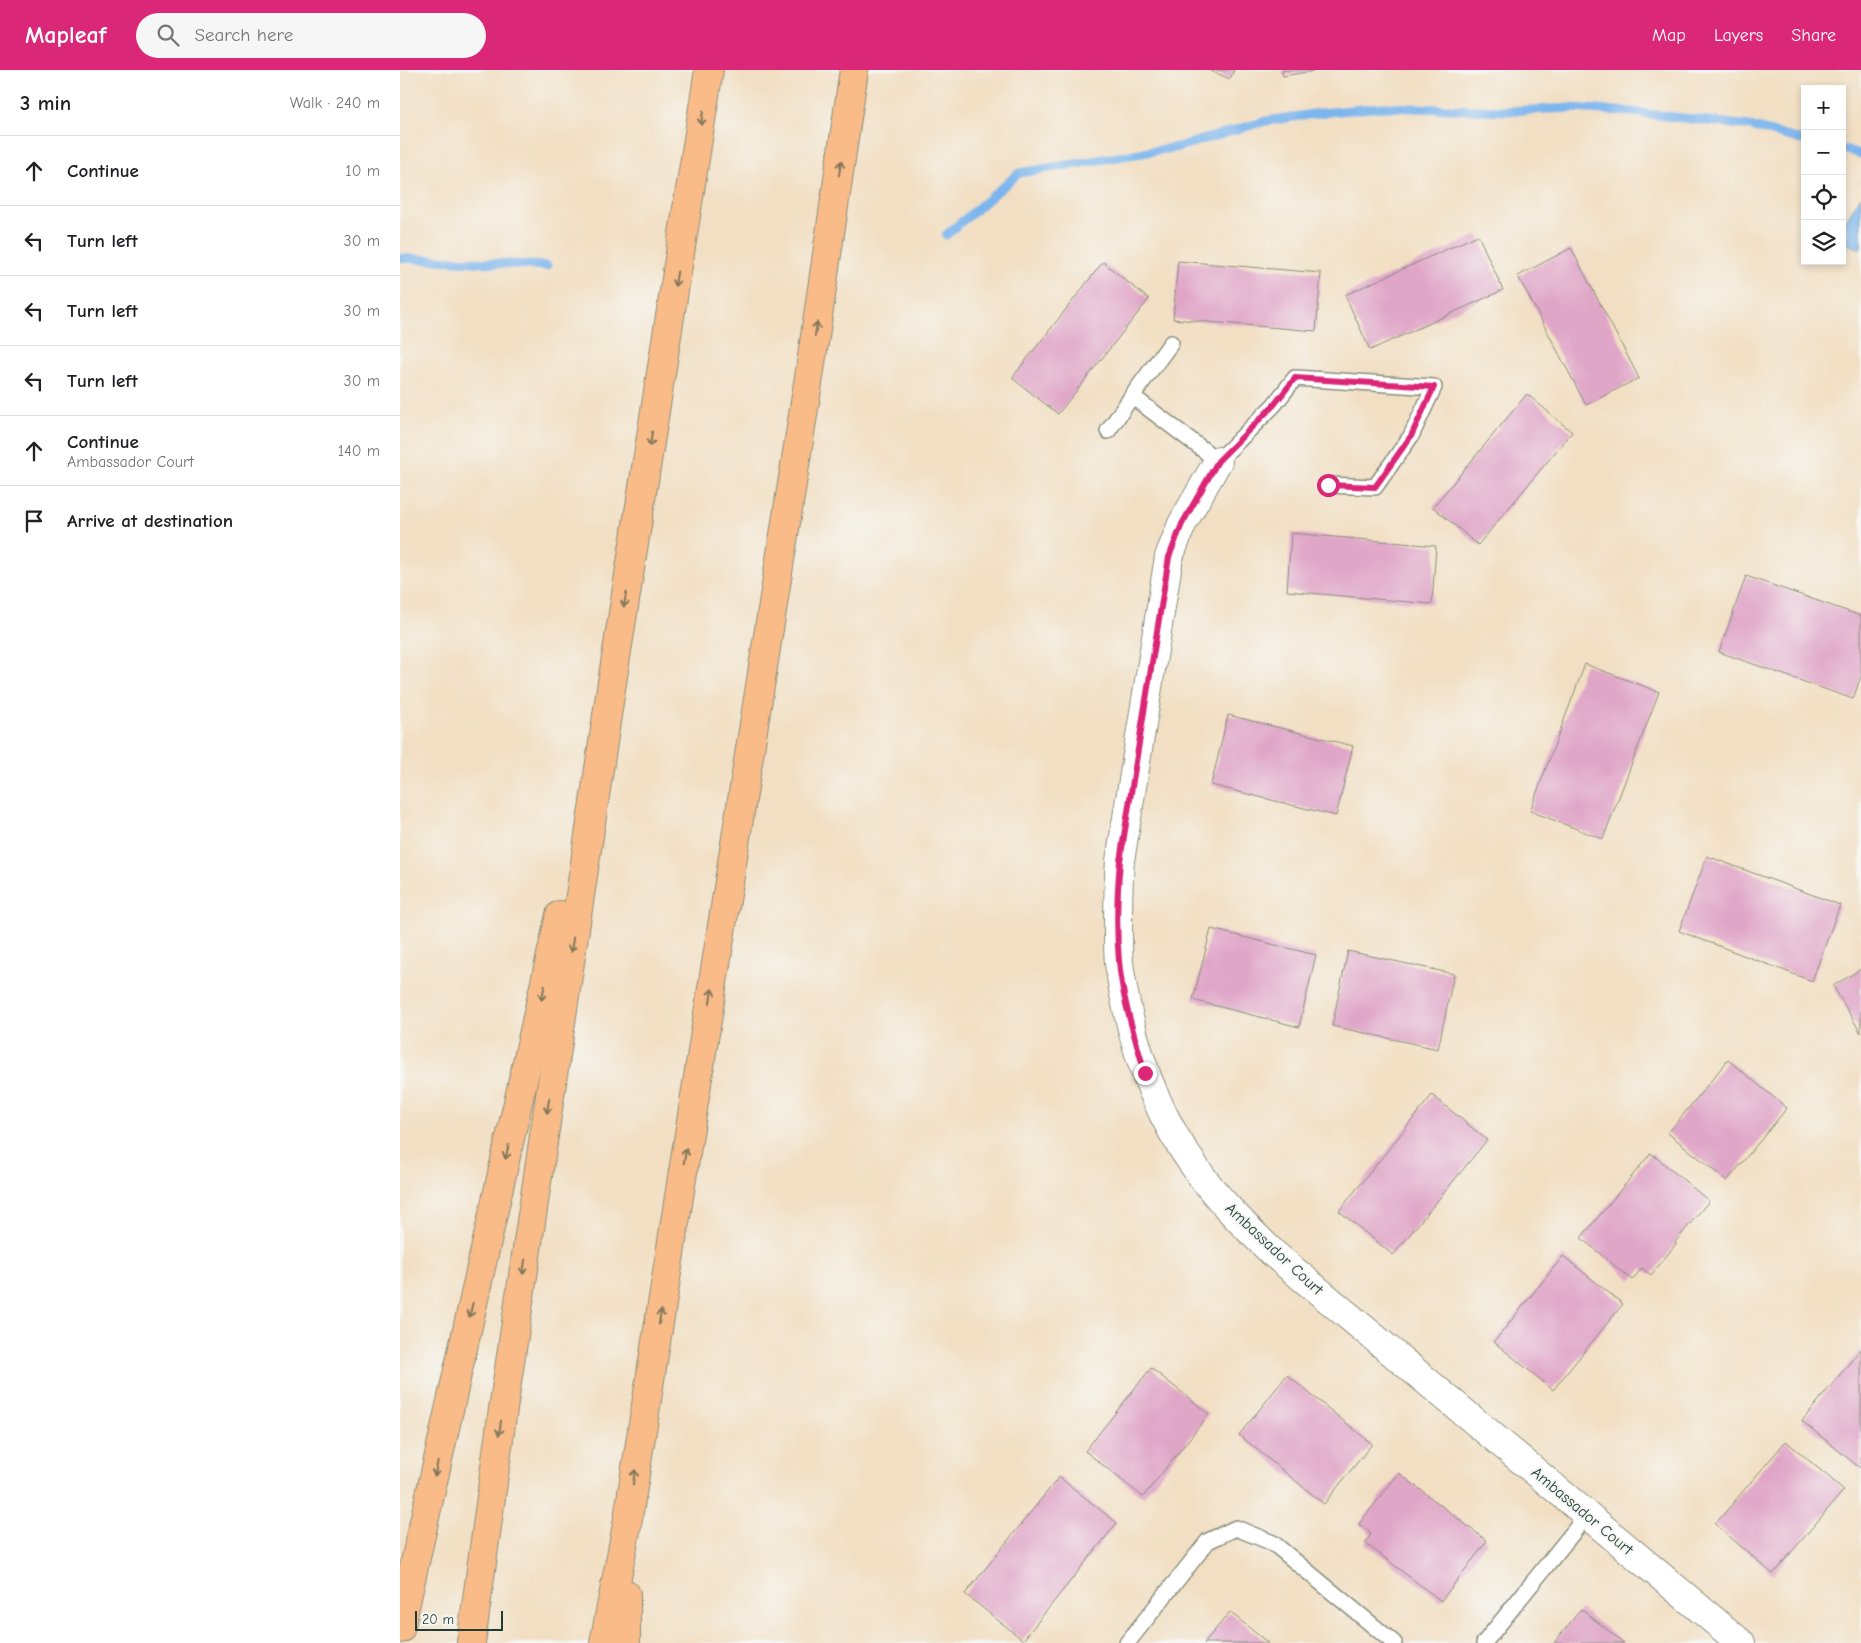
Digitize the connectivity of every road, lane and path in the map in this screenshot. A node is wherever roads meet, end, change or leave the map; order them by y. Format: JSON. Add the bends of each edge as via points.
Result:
{"nodes":[{"id":1,"x":709,"y":70,"type":"edge"},
{"id":2,"x":854,"y":70,"type":"edge"},
{"id":3,"x":1170,"y":343,"type":"dead end"},
{"id":4,"x":1132,"y":396,"type":"junction"},
{"id":5,"x":1108,"y":431,"type":"dead end"},
{"id":6,"x":1218,"y":461,"type":"junction"},
{"id":7,"x":1328,"y":485,"type":"dead end"},
{"id":8,"x":611,"y":690,"type":"junction"},
{"id":9,"x":1587,"y":1515,"type":"junction"},
{"id":10,"x":626,"y":1525,"type":"junction"},
{"id":11,"x":400,"y":1628,"type":"edge"},
{"id":12,"x":472,"y":1643,"type":"edge"},
{"id":13,"x":604,"y":1643,"type":"edge"},
{"id":14,"x":626,"y":1643,"type":"edge"},
{"id":15,"x":1127,"y":1643,"type":"edge"},
{"id":16,"x":1394,"y":1643,"type":"edge"},
{"id":17,"x":1484,"y":1643,"type":"edge"},
{"id":18,"x":1741,"y":1643,"type":"edge"}],
"edges":[{"from":1,"to":8,"type":"highway","one_way":true},
{"from":10,"to":2,"type":"highway","one_way":true,"via":[[809,377]]},
{"from":3,"to":4,"type":"lane"},
{"from":4,"to":5,"type":"lane"},
{"from":4,"to":6,"type":"lane"},
{"from":6,"to":7,"type":"lane","via":[[1274,405],[1295,378],[1434,387],[1411,436],[1375,487]]},
{"from":6,"to":9,"type":"street","name":"Ambassador Court","via":[[1182,524],[1169,557],[1120,861],[1117,893],[1119,962],[1145,1073],[1166,1120],[1196,1170],[1231,1213],[1274,1254]]},
{"from":8,"to":11,"type":"highway","one_way":true},
{"from":8,"to":12,"type":"highway","one_way":true,"via":[[506,1389]]},
{"from":9,"to":17,"type":"lane"},
{"from":9,"to":18,"type":"street","name":"Ambassador Court"},
{"from":10,"to":13,"type":"highway"},
{"from":10,"to":14,"type":"highway"},
{"from":15,"to":16,"type":"lane","via":[[1208,1541],[1236,1528],[1273,1543]]}]}
